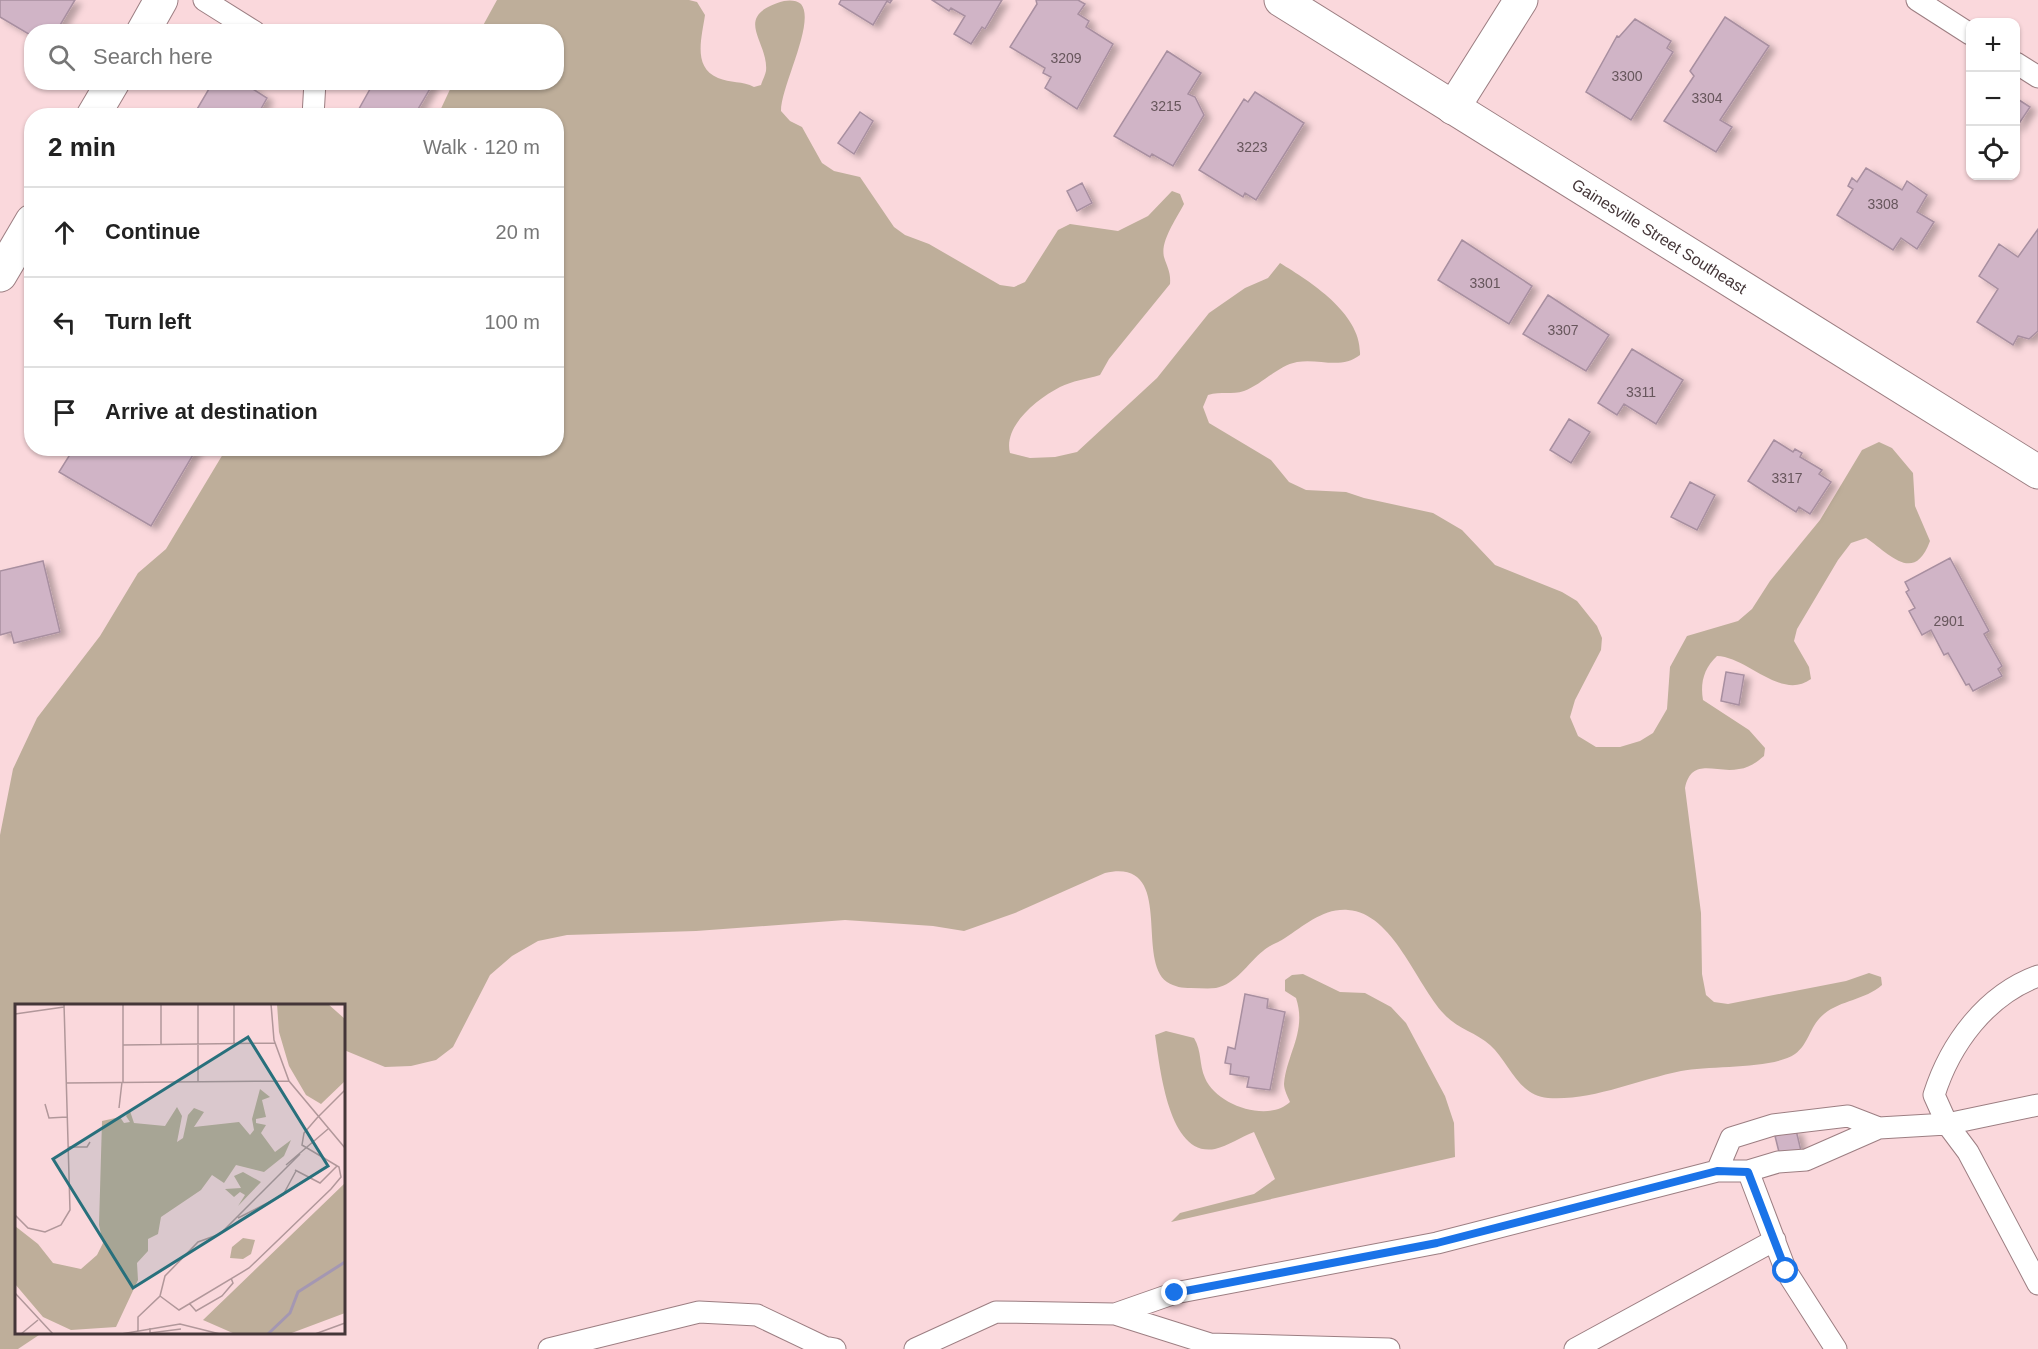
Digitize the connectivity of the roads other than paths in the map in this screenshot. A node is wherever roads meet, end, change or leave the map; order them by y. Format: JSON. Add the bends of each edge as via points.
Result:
{"nodes":[{"id":1,"x":161,"y":0,"type":"edge"},
{"id":2,"x":204,"y":0,"type":"edge"},
{"id":3,"x":1281,"y":0,"type":"edge"},
{"id":4,"x":1521,"y":0,"type":"edge"},
{"id":5,"x":1917,"y":0,"type":"edge"},
{"id":6,"x":148,"y":24,"type":"edge"},
{"id":7,"x":242,"y":24,"type":"edge"},
{"id":8,"x":1966,"y":31,"type":"edge"},
{"id":9,"x":2020,"y":66,"type":"edge"},
{"id":10,"x":2038,"y":77,"type":"edge"},
{"id":11,"x":108,"y":90,"type":"edge"},
{"id":12,"x":315,"y":90,"type":"edge"},
{"id":13,"x":98,"y":108,"type":"edge"},
{"id":14,"x":313,"y":108,"type":"edge"},
{"id":15,"x":1453,"y":108,"type":"junction"},
{"id":16,"x":24,"y":234,"type":"edge"},
{"id":17,"x":0,"y":275,"type":"edge"},
{"id":18,"x":2038,"y":472,"type":"edge"},
{"id":19,"x":2038,"y":976,"type":"edge"},
{"id":20,"x":2038,"y":1106,"type":"edge"},
{"id":21,"x":1947,"y":1124,"type":"junction"},
{"id":22,"x":1879,"y":1128,"type":"junction"},
{"id":23,"x":1717,"y":1171,"type":"junction"},
{"id":24,"x":1748,"y":1172,"type":"junction"},
{"id":25,"x":1774,"y":1240,"type":"junction"},
{"id":26,"x":2038,"y":1284,"type":"edge"},
{"id":27,"x":1115,"y":1314,"type":"junction"},
{"id":28,"x":549,"y":1349,"type":"edge"},
{"id":29,"x":835,"y":1349,"type":"edge"},
{"id":30,"x":915,"y":1349,"type":"edge"},
{"id":31,"x":1389,"y":1349,"type":"edge"},
{"id":32,"x":1575,"y":1349,"type":"edge"},
{"id":33,"x":1836,"y":1349,"type":"edge"}],
"edges":[{"from":1,"to":6,"type":"street"},
{"from":2,"to":7,"type":"lane"},
{"from":3,"to":15,"type":"street","name":"Gainesville Street Southeast"},
{"from":4,"to":15,"type":"street"},
{"from":5,"to":8,"type":"lane"},
{"from":9,"to":10,"type":"lane"},
{"from":11,"to":13,"type":"street"},
{"from":12,"to":14,"type":"lane"},
{"from":15,"to":18,"type":"street","name":"Gainesville Street Southeast"},
{"from":16,"to":17,"type":"street"},
{"from":19,"to":21,"type":"lane","via":[[2016,984],[1985,1008],[1956,1047],[1941,1072],[1934,1095]]},
{"from":20,"to":21,"type":"lane"},
{"from":21,"to":22,"type":"lane"},
{"from":21,"to":26,"type":"lane","via":[[1968,1152]]},
{"from":22,"to":23,"type":"lane","via":[[1848,1116],[1773,1125],[1731,1138]]},
{"from":22,"to":24,"type":"lane","via":[[1806,1160],[1778,1162]]},
{"from":23,"to":24,"type":"lane"},
{"from":23,"to":27,"type":"lane","via":[[1437,1243],[1175,1293]]},
{"from":24,"to":25,"type":"lane"},
{"from":25,"to":32,"type":"lane"},
{"from":25,"to":33,"type":"lane","via":[[1786,1271]]},
{"from":27,"to":30,"type":"lane","via":[[996,1312]]},
{"from":27,"to":31,"type":"lane","via":[[1210,1344]]},
{"from":28,"to":29,"type":"lane","via":[[699,1312],[757,1315]]}]}
